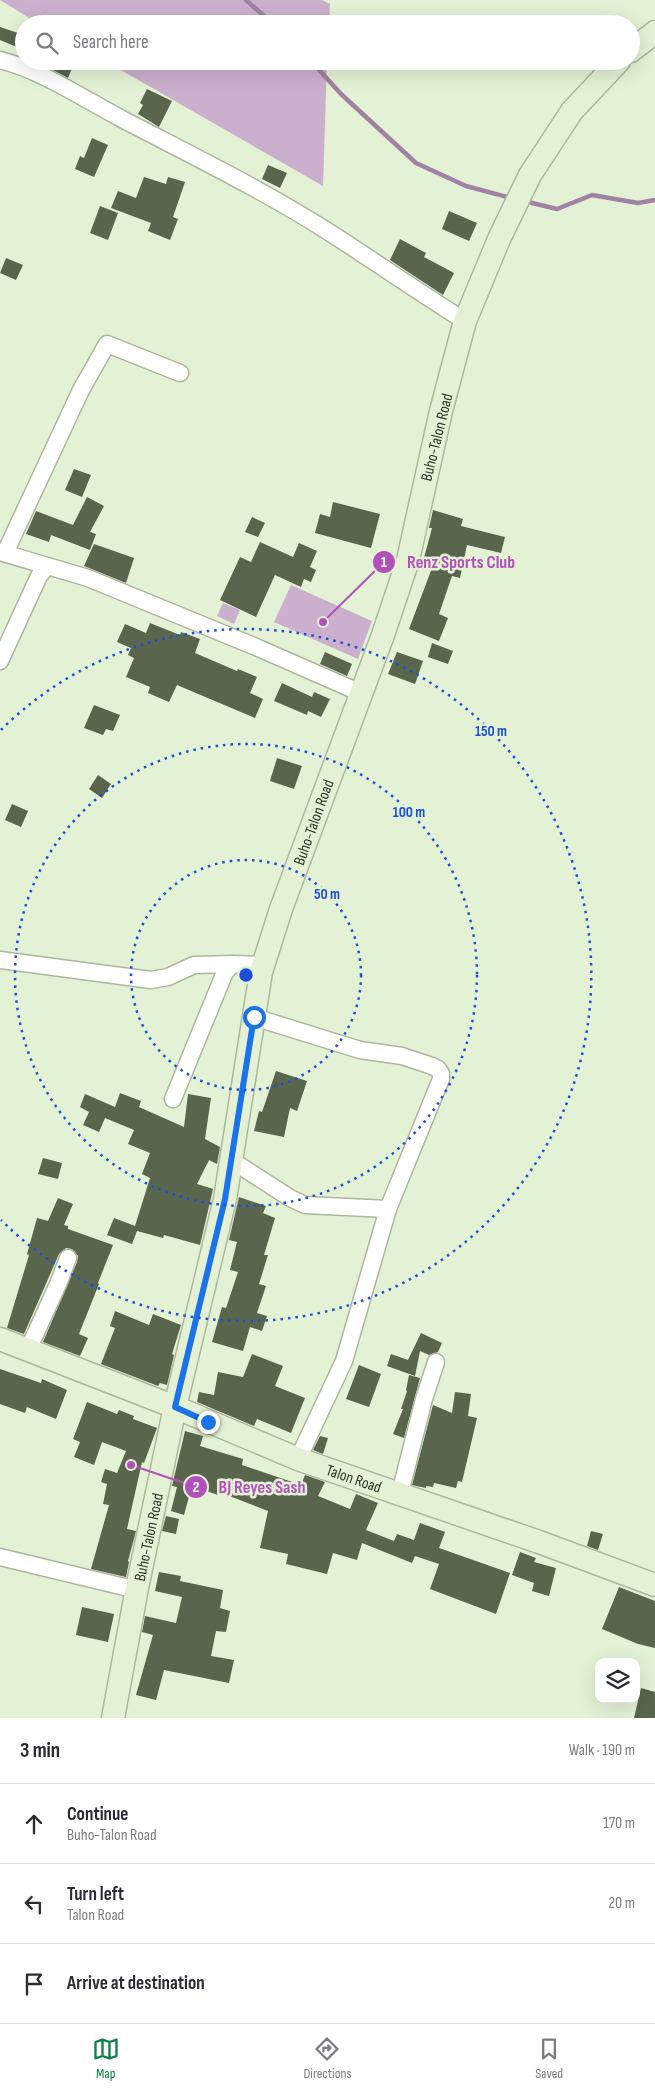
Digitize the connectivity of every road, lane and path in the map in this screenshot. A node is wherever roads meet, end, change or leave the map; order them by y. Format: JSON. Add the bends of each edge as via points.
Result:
{"nodes":[{"id":1,"x":655,"y":32,"type":"edge"},
{"id":2,"x":640,"y":44,"type":"edge"},
{"id":3,"x":0,"y":60,"type":"edge"},
{"id":4,"x":15,"y":64,"type":"edge"},
{"id":5,"x":30,"y":70,"type":"edge"},
{"id":6,"x":611,"y":70,"type":"edge"},
{"id":7,"x":466,"y":321,"type":"junction"},
{"id":8,"x":180,"y":373,"type":"dead end"},
{"id":9,"x":2,"y":552,"type":"edge"},
{"id":10,"x":47,"y":566,"type":"junction"},
{"id":11,"x":0,"y":661,"type":"edge"},
{"id":12,"x":361,"y":692,"type":"junction"},
{"id":13,"x":0,"y":960,"type":"edge"},
{"id":14,"x":233,"y":964,"type":"junction"},
{"id":15,"x":263,"y":965,"type":"junction"},
{"id":16,"x":254,"y":1017,"type":"junction"},
{"id":17,"x":173,"y":1099,"type":"dead end"},
{"id":18,"x":231,"y":1160,"type":"junction"},
{"id":19,"x":388,"y":1209,"type":"junction"},
{"id":20,"x":68,"y":1258,"type":"dead end"},
{"id":21,"x":0,"y":1339,"type":"edge"},
{"id":22,"x":28,"y":1350,"type":"junction"},
{"id":23,"x":436,"y":1362,"type":"dead end"},
{"id":24,"x":175,"y":1407,"type":"junction"},
{"id":25,"x":298,"y":1459,"type":"junction"},
{"id":26,"x":400,"y":1493,"type":"junction"},
{"id":27,"x":0,"y":1557,"type":"edge"},
{"id":28,"x":655,"y":1585,"type":"edge"},
{"id":29,"x":136,"y":1590,"type":"junction"},
{"id":30,"x":112,"y":1718,"type":"edge"}],
"edges":[{"from":1,"to":2,"type":"street"},
{"from":3,"to":4,"type":"street"},
{"from":5,"to":7,"type":"street","via":[[233,177],[331,234]]},
{"from":6,"to":7,"type":"street","name":"Buho-Talon Road","via":[[572,111],[530,174]]},
{"from":7,"to":12,"type":"street","name":"Buho-Talon Road","via":[[441,411],[408,560]]},
{"from":8,"to":9,"type":"street","via":[[107,344]]},
{"from":9,"to":10,"type":"street"},
{"from":10,"to":11,"type":"street","via":[[39,576]]},
{"from":10,"to":12,"type":"street","via":[[88,578]]},
{"from":12,"to":15,"type":"street","name":"Buho-Talon Road"},
{"from":13,"to":14,"type":"street","via":[[151,980],[168,977],[194,965]]},
{"from":14,"to":15,"type":"street"},
{"from":14,"to":17,"type":"street","via":[[225,972]]},
{"from":15,"to":16,"type":"street","name":"Buho-Talon Road"},
{"from":16,"to":18,"type":"street","name":"Buho-Talon Road"},
{"from":16,"to":19,"type":"street","via":[[360,1050],[402,1056],[438,1068],[441,1079]]},
{"from":18,"to":19,"type":"street","via":[[305,1205]]},
{"from":18,"to":24,"type":"street","name":"Buho-Talon Road","via":[[225,1199]]},
{"from":19,"to":25,"type":"street","via":[[344,1361]]},
{"from":20,"to":22,"type":"street"},
{"from":21,"to":22,"type":"street","name":"Talon Road"},
{"from":22,"to":24,"type":"street","name":"Talon Road"},
{"from":23,"to":26,"type":"street"},
{"from":24,"to":25,"type":"street","name":"Talon Road"},
{"from":24,"to":29,"type":"street","name":"Buho-Talon Road"},
{"from":25,"to":26,"type":"street","name":"Talon Road"},
{"from":26,"to":28,"type":"street","name":"Talon Road"},
{"from":27,"to":29,"type":"street"},
{"from":29,"to":30,"type":"street","name":"Buho-Talon Road"}]}
